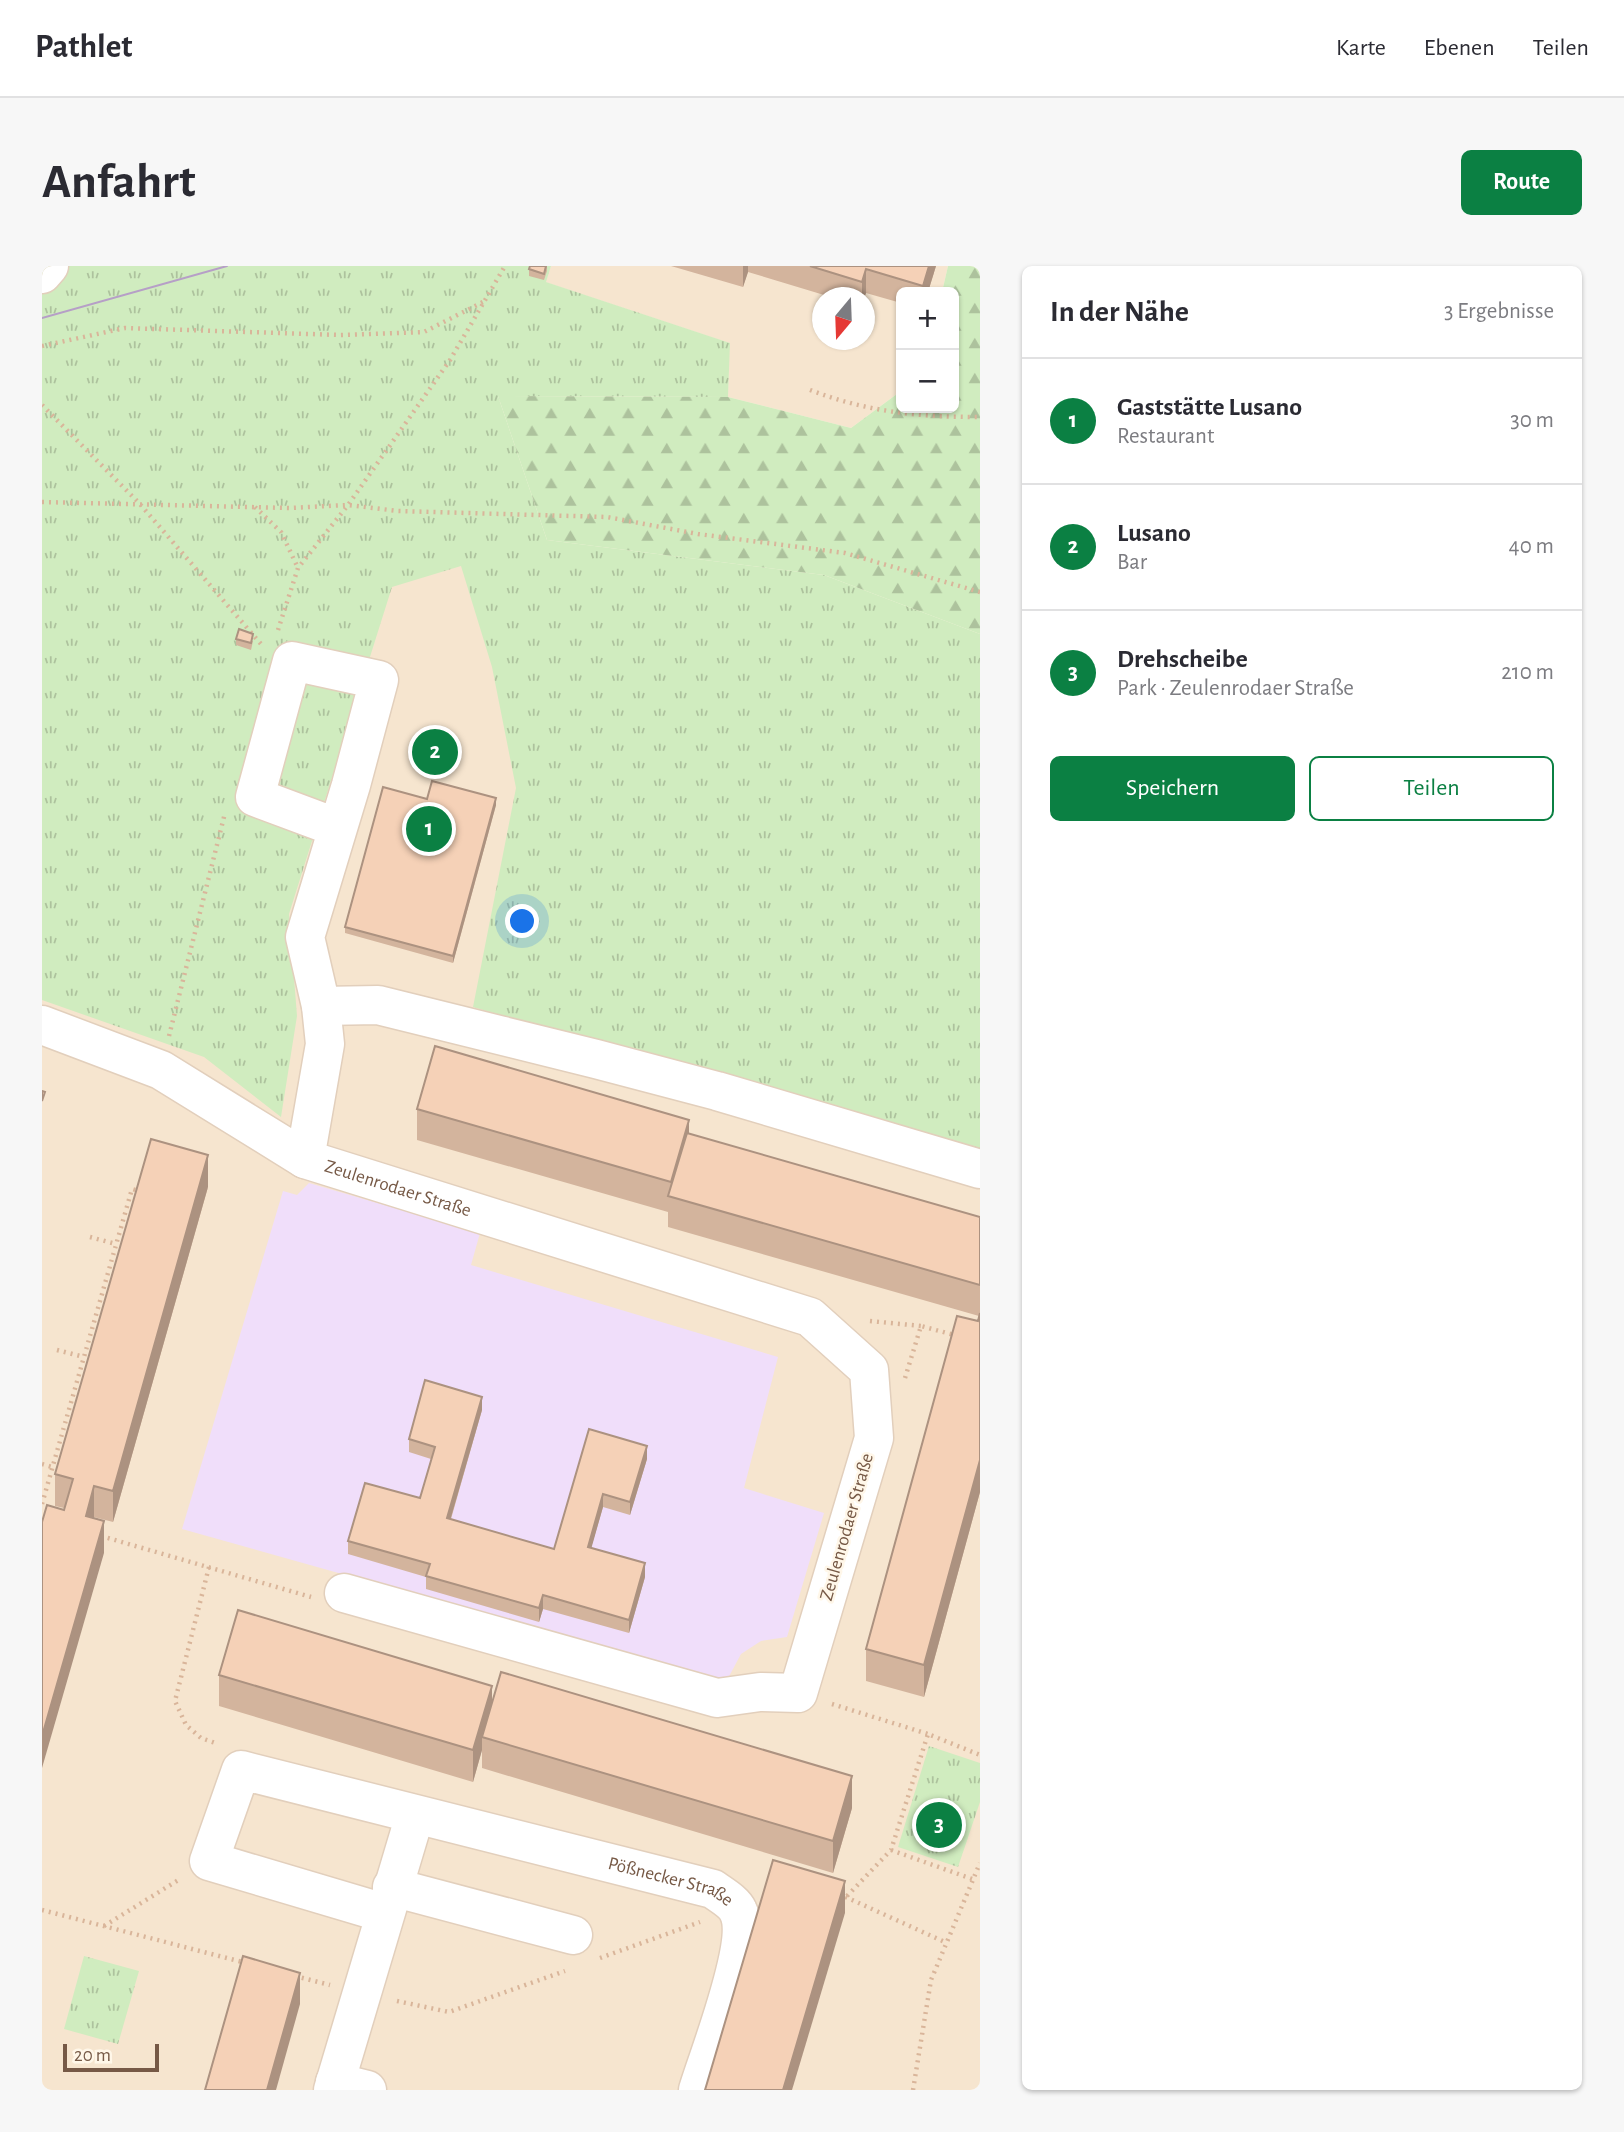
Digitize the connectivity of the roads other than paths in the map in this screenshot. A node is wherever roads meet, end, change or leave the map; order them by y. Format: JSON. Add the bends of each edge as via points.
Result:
{"nodes":[{"id":1,"x":49,"y":266,"type":"edge"},
{"id":2,"x":42,"y":274,"type":"edge"},
{"id":3,"x":338,"y":828,"type":"dead end"},
{"id":4,"x":321,"y":1006,"type":"junction"},
{"id":5,"x":42,"y":1025,"type":"edge"},
{"id":6,"x":304,"y":1159,"type":"junction"},
{"id":7,"x":980,"y":1169,"type":"edge"},
{"id":8,"x":344,"y":1593,"type":"road end"},
{"id":9,"x":415,"y":1815,"type":"junction"},
{"id":10,"x":388,"y":1900,"type":"junction"},
{"id":11,"x":573,"y":1935,"type":"dead end"},
{"id":12,"x":345,"y":2087,"type":"edge"},
{"id":13,"x":698,"y":2090,"type":"edge"}],
"edges":[{"from":1,"to":2,"type":"street"},
{"from":3,"to":4,"type":"street","name":"Zeulenrodaer Straße","via":[[305,937]]},
{"from":4,"to":6,"type":"street","name":"Zeulenrodaer Straße","via":[[325,1044]]},
{"from":4,"to":7,"type":"street","via":[[378,1005],[717,1091]]},
{"from":5,"to":6,"type":"street","name":"Zeulenrodaer Straße","via":[[161,1070]]},
{"from":6,"to":8,"type":"street","name":"Zeulenrodaer Straße","via":[[810,1317],[869,1370],[873,1437],[798,1693],[717,1698]]},
{"from":9,"to":10,"type":"street"},
{"from":9,"to":10,"type":"street","name":"Pößnecker Straße","via":[[241,1770],[209,1861]]},
{"from":9,"to":13,"type":"street","name":"Pößnecker Straße","via":[[713,1889],[737,1909],[743,1931],[738,1962]]},
{"from":10,"to":11,"type":"street"},
{"from":10,"to":12,"type":"street"}]}
